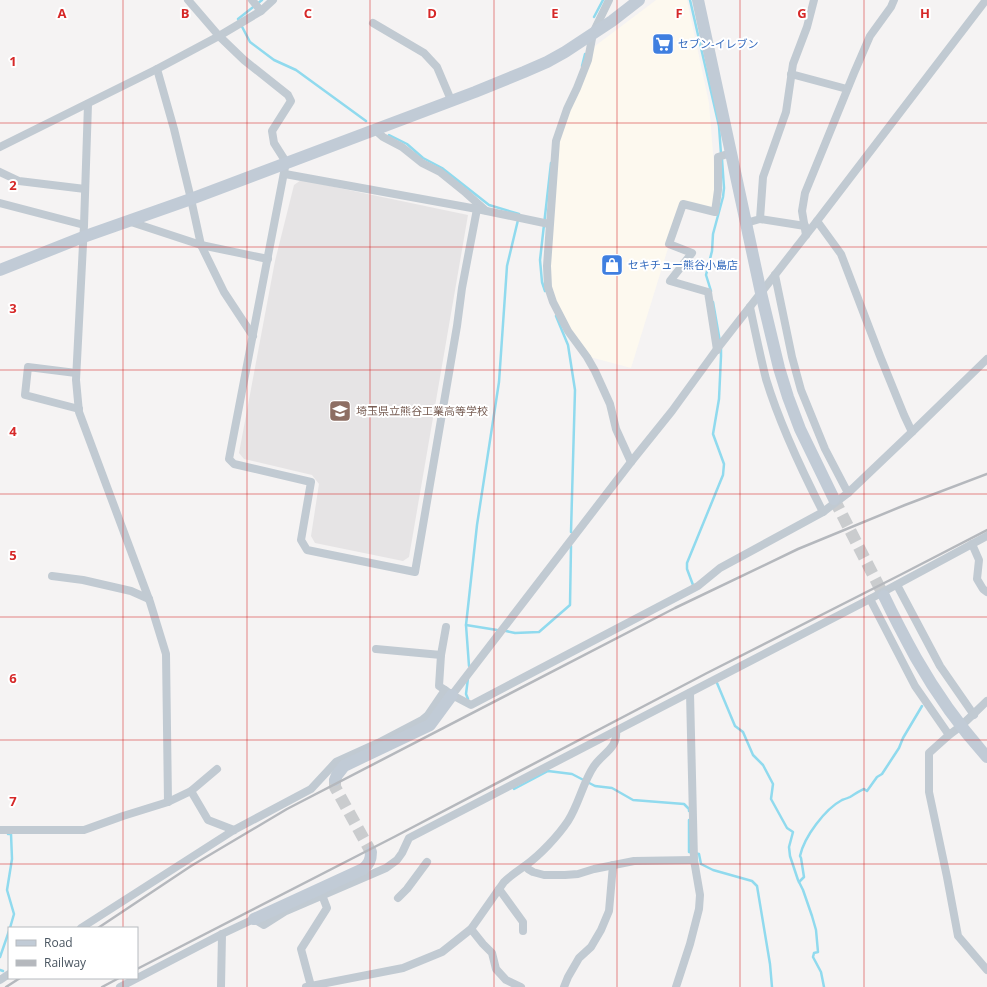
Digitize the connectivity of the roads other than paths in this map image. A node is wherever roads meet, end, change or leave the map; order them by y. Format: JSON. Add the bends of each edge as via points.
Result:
{"nodes":[{"id":1,"x":188,"y":0,"type":"edge"},
{"id":2,"x":252,"y":0,"type":"edge"},
{"id":3,"x":273,"y":0,"type":"edge"},
{"id":4,"x":609,"y":0,"type":"edge"},
{"id":5,"x":640,"y":0,"type":"edge"},
{"id":6,"x":698,"y":0,"type":"edge"},
{"id":7,"x":814,"y":0,"type":"edge"},
{"id":8,"x":894,"y":0,"type":"edge"},
{"id":9,"x":986,"y":0,"type":"edge"},
{"id":10,"x":260,"y":10,"type":"junction"},
{"id":11,"x":373,"y":23,"type":"dead end"},
{"id":12,"x":593,"y":33,"type":"junction"},
{"id":13,"x":219,"y":36,"type":"junction"},
{"id":14,"x":158,"y":69,"type":"junction"},
{"id":15,"x":791,"y":74,"type":"junction"},
{"id":16,"x":847,"y":89,"type":"junction"},
{"id":17,"x":451,"y":100,"type":"junction"},
{"id":18,"x":88,"y":104,"type":"junction"},
{"id":19,"x":374,"y":129,"type":"junction"},
{"id":20,"x":0,"y":147,"type":"edge"},
{"id":21,"x":729,"y":154,"type":"junction"},
{"id":22,"x":286,"y":168,"type":"junction"},
{"id":23,"x":0,"y":172,"type":"edge"},
{"id":24,"x":85,"y":190,"type":"junction"},
{"id":25,"x":191,"y":199,"type":"junction"},
{"id":26,"x":0,"y":202,"type":"edge"},
{"id":27,"x":481,"y":210,"type":"junction"},
{"id":28,"x":760,"y":219,"type":"junction"},
{"id":29,"x":127,"y":221,"type":"junction"},
{"id":30,"x":817,"y":221,"type":"junction"},
{"id":31,"x":746,"y":223,"type":"junction"},
{"id":32,"x":84,"y":224,"type":"junction"},
{"id":33,"x":549,"y":224,"type":"junction"},
{"id":34,"x":805,"y":226,"type":"junction"},
{"id":35,"x":806,"y":235,"type":"junction"},
{"id":36,"x":83,"y":237,"type":"junction"},
{"id":37,"x":201,"y":245,"type":"junction"},
{"id":38,"x":268,"y":259,"type":"junction"},
{"id":39,"x":0,"y":270,"type":"edge"},
{"id":40,"x":775,"y":275,"type":"junction"},
{"id":41,"x":761,"y":293,"type":"junction"},
{"id":42,"x":750,"y":307,"type":"junction"},
{"id":43,"x":253,"y":336,"type":"junction"},
{"id":44,"x":717,"y":349,"type":"junction"},
{"id":45,"x":987,"y":359,"type":"edge"},
{"id":46,"x":76,"y":373,"type":"junction"},
{"id":47,"x":79,"y":409,"type":"junction"},
{"id":48,"x":912,"y":432,"type":"junction"},
{"id":49,"x":631,"y":462,"type":"junction"},
{"id":50,"x":848,"y":492,"type":"junction"},
{"id":51,"x":834,"y":499,"type":"tunnel mouth"},
{"id":52,"x":823,"y":512,"type":"junction"},
{"id":53,"x":987,"y":536,"type":"edge"},
{"id":54,"x":972,"y":544,"type":"junction"},
{"id":55,"x":52,"y":576,"type":"dead end"},
{"id":56,"x":897,"y":585,"type":"junction"},
{"id":57,"x":987,"y":592,"type":"edge"},
{"id":58,"x":884,"y":596,"type":"tunnel mouth"},
{"id":59,"x":149,"y":599,"type":"junction"},
{"id":60,"x":870,"y":599,"type":"junction"},
{"id":61,"x":446,"y":627,"type":"dead end"},
{"id":62,"x":376,"y":649,"type":"dead end"},
{"id":63,"x":441,"y":655,"type":"junction"},
{"id":64,"x":448,"y":693,"type":"junction"},
{"id":65,"x":690,"y":693,"type":"junction"},
{"id":66,"x":987,"y":702,"type":"edge"},
{"id":67,"x":974,"y":715,"type":"junction"},
{"id":68,"x":961,"y":726,"type":"junction"},
{"id":69,"x":616,"y":731,"type":"junction"},
{"id":70,"x":949,"y":735,"type":"junction"},
{"id":71,"x":987,"y":757,"type":"edge"},
{"id":72,"x":217,"y":769,"type":"dead end"},
{"id":73,"x":335,"y":780,"type":"dead end"},
{"id":74,"x":191,"y":791,"type":"junction"},
{"id":75,"x":168,"y":802,"type":"junction"},
{"id":76,"x":0,"y":830,"type":"edge"},
{"id":77,"x":234,"y":830,"type":"junction"},
{"id":78,"x":371,"y":852,"type":"dead end"},
{"id":79,"x":694,"y":857,"type":"junction"},
{"id":80,"x":427,"y":862,"type":"dead end"},
{"id":81,"x":613,"y":865,"type":"junction"},
{"id":82,"x":525,"y":866,"type":"junction"},
{"id":83,"x":499,"y":889,"type":"junction"},
{"id":84,"x":322,"y":895,"type":"junction"},
{"id":85,"x":398,"y":898,"type":"dead end"},
{"id":86,"x":254,"y":919,"type":"junction"},
{"id":87,"x":83,"y":927,"type":"edge"},
{"id":88,"x":471,"y":929,"type":"junction"},
{"id":89,"x":523,"y":931,"type":"dead end"},
{"id":90,"x":222,"y":934,"type":"junction"},
{"id":91,"x":987,"y":970,"type":"edge"},
{"id":92,"x":138,"y":978,"type":"edge"},
{"id":93,"x":135,"y":979,"type":"edge"},
{"id":94,"x":508,"y":984,"type":"edge"},
{"id":95,"x":120,"y":987,"type":"edge"},
{"id":96,"x":221,"y":987,"type":"edge"},
{"id":97,"x":309,"y":987,"type":"edge"},
{"id":98,"x":520,"y":987,"type":"edge"},
{"id":99,"x":564,"y":987,"type":"edge"},
{"id":100,"x":676,"y":987,"type":"edge"}],
"edges":[{"from":1,"to":13,"type":"street"},
{"from":2,"to":10,"type":"street"},
{"from":3,"to":10,"type":"street"},
{"from":4,"to":12,"type":"street"},
{"from":5,"to":12,"type":"street"},
{"from":6,"to":21,"type":"street"},
{"from":7,"to":15,"type":"street"},
{"from":8,"to":16,"type":"street","via":[[870,36]]},
{"from":9,"to":30,"type":"street"},
{"from":10,"to":13,"type":"street"},
{"from":11,"to":17,"type":"street","via":[[424,53],[437,67]]},
{"from":12,"to":17,"type":"street","via":[[547,62]]},
{"from":12,"to":33,"type":"street","via":[[588,60],[556,141]]},
{"from":13,"to":14,"type":"street"},
{"from":13,"to":22,"type":"street","via":[[288,95],[291,101],[272,131],[274,143]]},
{"from":14,"to":18,"type":"street"},
{"from":14,"to":25,"type":"street"},
{"from":15,"to":16,"type":"street"},
{"from":15,"to":28,"type":"street","via":[[786,112],[763,177]]},
{"from":16,"to":34,"type":"street","via":[[805,193],[802,210]]},
{"from":17,"to":19,"type":"street"},
{"from":18,"to":20,"type":"street"},
{"from":18,"to":24,"type":"street"},
{"from":19,"to":22,"type":"street"},
{"from":19,"to":27,"type":"street","via":[[422,163],[440,172],[466,193]]},
{"from":21,"to":31,"type":"street"},
{"from":21,"to":44,"type":"street","via":[[718,157],[715,212],[683,204],[670,244],[692,253],[670,281],[708,292]]},
{"from":22,"to":25,"type":"street"},
{"from":22,"to":27,"type":"street"},
{"from":22,"to":38,"type":"street"},
{"from":23,"to":24,"type":"street","via":[[20,181]]},
{"from":24,"to":32,"type":"street"},
{"from":25,"to":29,"type":"street"},
{"from":25,"to":37,"type":"street"},
{"from":26,"to":32,"type":"street"},
{"from":27,"to":33,"type":"street"},
{"from":27,"to":43,"type":"street","via":[[462,288],[415,572],[307,550],[301,540],[311,482],[234,464],[229,459]]},
{"from":28,"to":31,"type":"street"},
{"from":28,"to":34,"type":"street"},
{"from":29,"to":36,"type":"street"},
{"from":29,"to":37,"type":"street"},
{"from":30,"to":35,"type":"street"},
{"from":30,"to":48,"type":"street","via":[[841,254]]},
{"from":31,"to":41,"type":"street"},
{"from":32,"to":36,"type":"street"},
{"from":33,"to":49,"type":"street","via":[[547,266],[551,297],[568,331],[595,371]]},
{"from":34,"to":35,"type":"street"},
{"from":35,"to":40,"type":"street"},
{"from":36,"to":39,"type":"street"},
{"from":36,"to":46,"type":"street"},
{"from":37,"to":38,"type":"street"},
{"from":37,"to":43,"type":"street","via":[[224,292]]},
{"from":38,"to":43,"type":"street"},
{"from":40,"to":41,"type":"street"},
{"from":40,"to":50,"type":"street","via":[[801,390],[825,449]]},
{"from":41,"to":42,"type":"street"},
{"from":41,"to":51,"type":"street","via":[[788,397],[800,429]]},
{"from":42,"to":44,"type":"street"},
{"from":42,"to":52,"type":"street","via":[[760,354],[775,404],[789,442]]},
{"from":44,"to":49,"type":"street"},
{"from":45,"to":48,"type":"street"},
{"from":46,"to":47,"type":"street"},
{"from":46,"to":47,"type":"street","via":[[28,367],[25,395]]},
{"from":47,"to":59,"type":"street"},
{"from":48,"to":50,"type":"street"},
{"from":49,"to":64,"type":"street"},
{"from":50,"to":52,"type":"street"},
{"from":52,"to":64,"type":"street","via":[[720,568],[698,586],[471,705]]},
{"from":53,"to":54,"type":"street"},
{"from":54,"to":56,"type":"street"},
{"from":54,"to":57,"type":"street","via":[[980,560],[977,579]]},
{"from":55,"to":59,"type":"street","via":[[131,591]]},
{"from":56,"to":60,"type":"street"},
{"from":56,"to":67,"type":"street","via":[[940,666]]},
{"from":58,"to":68,"type":"street","via":[[917,659]]},
{"from":59,"to":75,"type":"street","via":[[166,654]]},
{"from":60,"to":65,"type":"street"},
{"from":60,"to":70,"type":"street","via":[[915,686]]},
{"from":61,"to":63,"type":"street"},
{"from":62,"to":63,"type":"street"},
{"from":63,"to":64,"type":"street","via":[[439,686]]},
{"from":64,"to":73,"type":"street","via":[[430,725],[344,766]]},
{"from":64,"to":77,"type":"street","via":[[422,720],[336,762],[311,789]]},
{"from":65,"to":69,"type":"street"},
{"from":65,"to":79,"type":"street"},
{"from":66,"to":67,"type":"street"},
{"from":67,"to":68,"type":"street"},
{"from":68,"to":70,"type":"street"},
{"from":68,"to":71,"type":"street"},
{"from":69,"to":82,"type":"street","via":[[615,742],[594,766],[572,815],[542,851]]},
{"from":69,"to":84,"type":"street","via":[[409,838],[397,860],[386,868]]},
{"from":70,"to":91,"type":"street","via":[[929,753],[929,792],[958,936]]},
{"from":72,"to":74,"type":"street"},
{"from":74,"to":75,"type":"street"},
{"from":74,"to":77,"type":"street","via":[[208,820]]},
{"from":75,"to":76,"type":"street","via":[[84,830]]},
{"from":77,"to":87,"type":"street"},
{"from":78,"to":86,"type":"street","via":[[369,864],[363,869]]},
{"from":79,"to":81,"type":"street"},
{"from":79,"to":100,"type":"street","via":[[700,895],[699,909]]},
{"from":80,"to":85,"type":"street"},
{"from":81,"to":82,"type":"street","via":[[565,875],[544,875]]},
{"from":81,"to":99,"type":"street","via":[[609,911],[591,947],[580,958]]},
{"from":82,"to":83,"type":"street","via":[[510,876]]},
{"from":83,"to":88,"type":"street"},
{"from":83,"to":89,"type":"street","via":[[522,922]]},
{"from":84,"to":86,"type":"street","via":[[286,911],[264,925]]},
{"from":84,"to":97,"type":"street","via":[[327,908],[301,949]]},
{"from":86,"to":90,"type":"street"},
{"from":88,"to":94,"type":"street","via":[[492,953],[496,969]]},
{"from":88,"to":97,"type":"street","via":[[442,952],[403,968]]},
{"from":90,"to":92,"type":"street"},
{"from":90,"to":96,"type":"street"},
{"from":93,"to":95,"type":"street"},
{"from":94,"to":98,"type":"street"}]}
